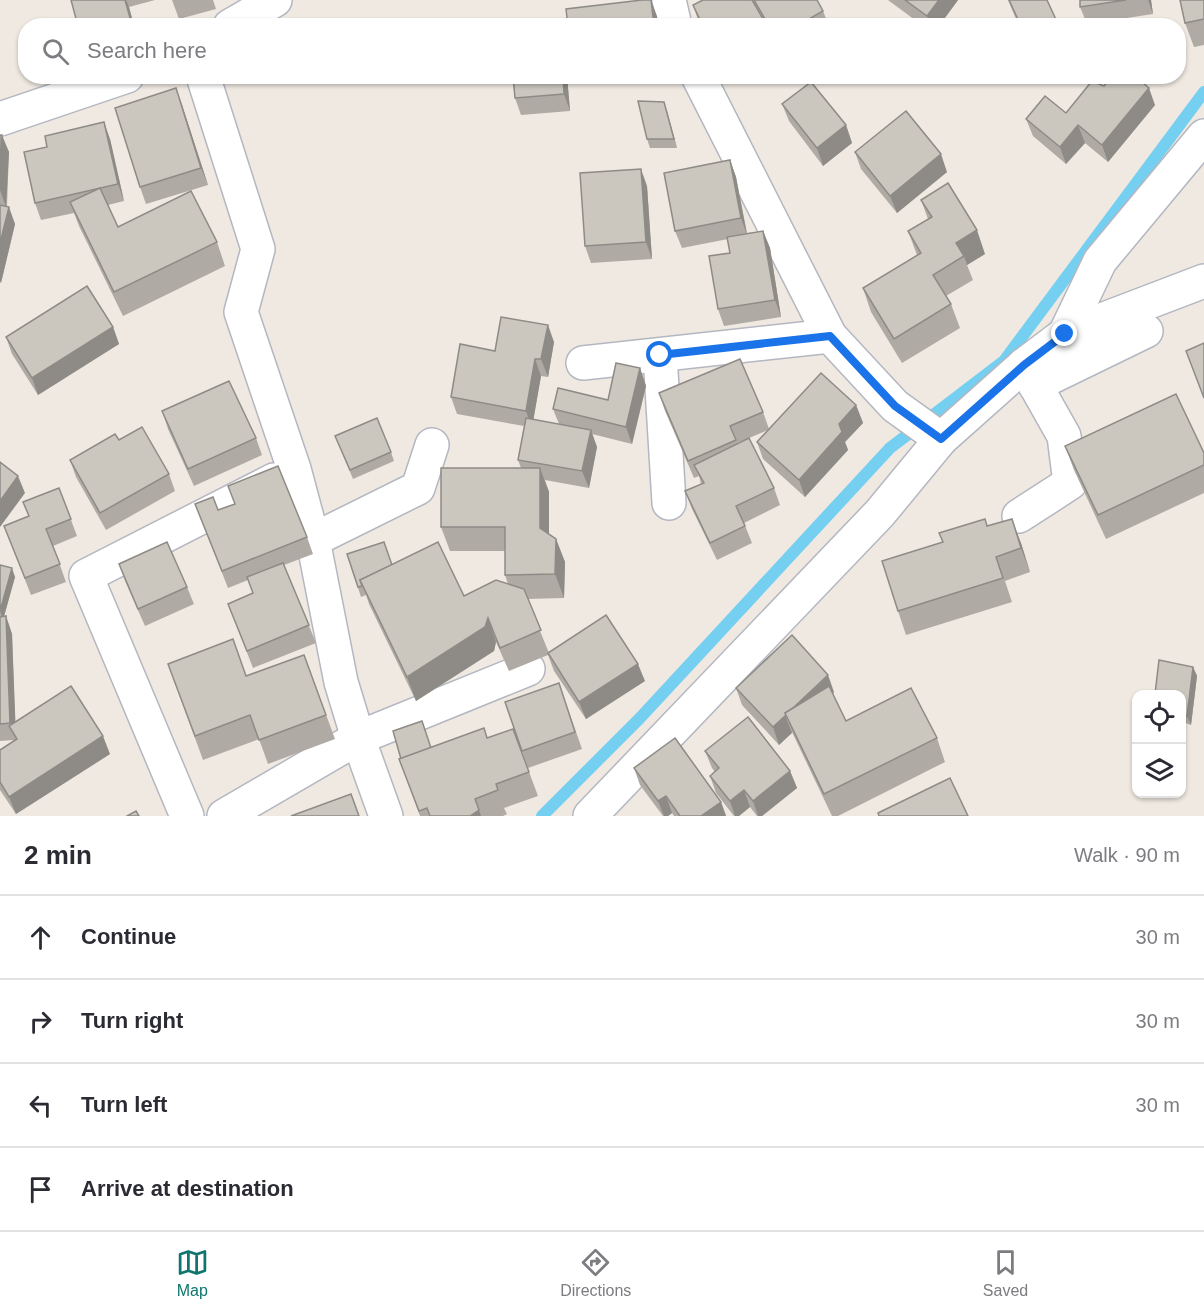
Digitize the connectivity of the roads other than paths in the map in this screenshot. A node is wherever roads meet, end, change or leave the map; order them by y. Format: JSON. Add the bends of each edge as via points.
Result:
{"nodes":[{"id":1,"x":276,"y":0,"type":"edge"},
{"id":2,"x":669,"y":0,"type":"edge"},
{"id":3,"x":244,"y":18,"type":"edge"},
{"id":4,"x":673,"y":18,"type":"edge"},
{"id":5,"x":103,"y":84,"type":"edge"},
{"id":6,"x":206,"y":84,"type":"edge"},
{"id":7,"x":702,"y":84,"type":"edge"},
{"id":8,"x":0,"y":119,"type":"edge"},
{"id":9,"x":1204,"y":136,"type":"edge"},
{"id":10,"x":1204,"y":281,"type":"edge"},
{"id":11,"x":1146,"y":331,"type":"dead end"},
{"id":12,"x":1065,"y":334,"type":"junction"},
{"id":13,"x":830,"y":336,"type":"junction"},
{"id":14,"x":660,"y":355,"type":"junction"},
{"id":15,"x":583,"y":363,"type":"dead end"},
{"id":16,"x":1029,"y":375,"type":"junction"},
{"id":17,"x":940,"y":438,"type":"junction"},
{"id":18,"x":432,"y":445,"type":"dead end"},
{"id":19,"x":294,"y":469,"type":"junction"},
{"id":20,"x":669,"y":503,"type":"dead end"},
{"id":21,"x":1019,"y":516,"type":"dead end"},
{"id":22,"x":313,"y":540,"type":"junction"},
{"id":23,"x":528,"y":669,"type":"dead end"},
{"id":24,"x":358,"y":738,"type":"junction"},
{"id":25,"x":187,"y":816,"type":"edge"},
{"id":26,"x":225,"y":816,"type":"edge"},
{"id":27,"x":386,"y":816,"type":"edge"},
{"id":28,"x":590,"y":816,"type":"edge"}],
"edges":[{"from":1,"to":3,"type":"street"},
{"from":2,"to":4,"type":"street"},
{"from":5,"to":8,"type":"street"},
{"from":6,"to":19,"type":"street","via":[[258,249],[241,312]]},
{"from":7,"to":13,"type":"street"},
{"from":9,"to":12,"type":"street","via":[[1100,261]]},
{"from":10,"to":12,"type":"street"},
{"from":11,"to":16,"type":"street"},
{"from":12,"to":16,"type":"street"},
{"from":13,"to":14,"type":"street"},
{"from":13,"to":17,"type":"street","via":[[899,408]]},
{"from":14,"to":15,"type":"street"},
{"from":14,"to":20,"type":"street"},
{"from":16,"to":17,"type":"street"},
{"from":16,"to":21,"type":"street","via":[[1064,436],[1070,483]]},
{"from":17,"to":28,"type":"street","via":[[880,513]]},
{"from":18,"to":22,"type":"street","via":[[418,489]]},
{"from":19,"to":22,"type":"street"},
{"from":19,"to":25,"type":"street","via":[[86,576]]},
{"from":22,"to":24,"type":"street","via":[[341,682]]},
{"from":23,"to":24,"type":"street"},
{"from":24,"to":26,"type":"street"},
{"from":24,"to":27,"type":"street"}]}
